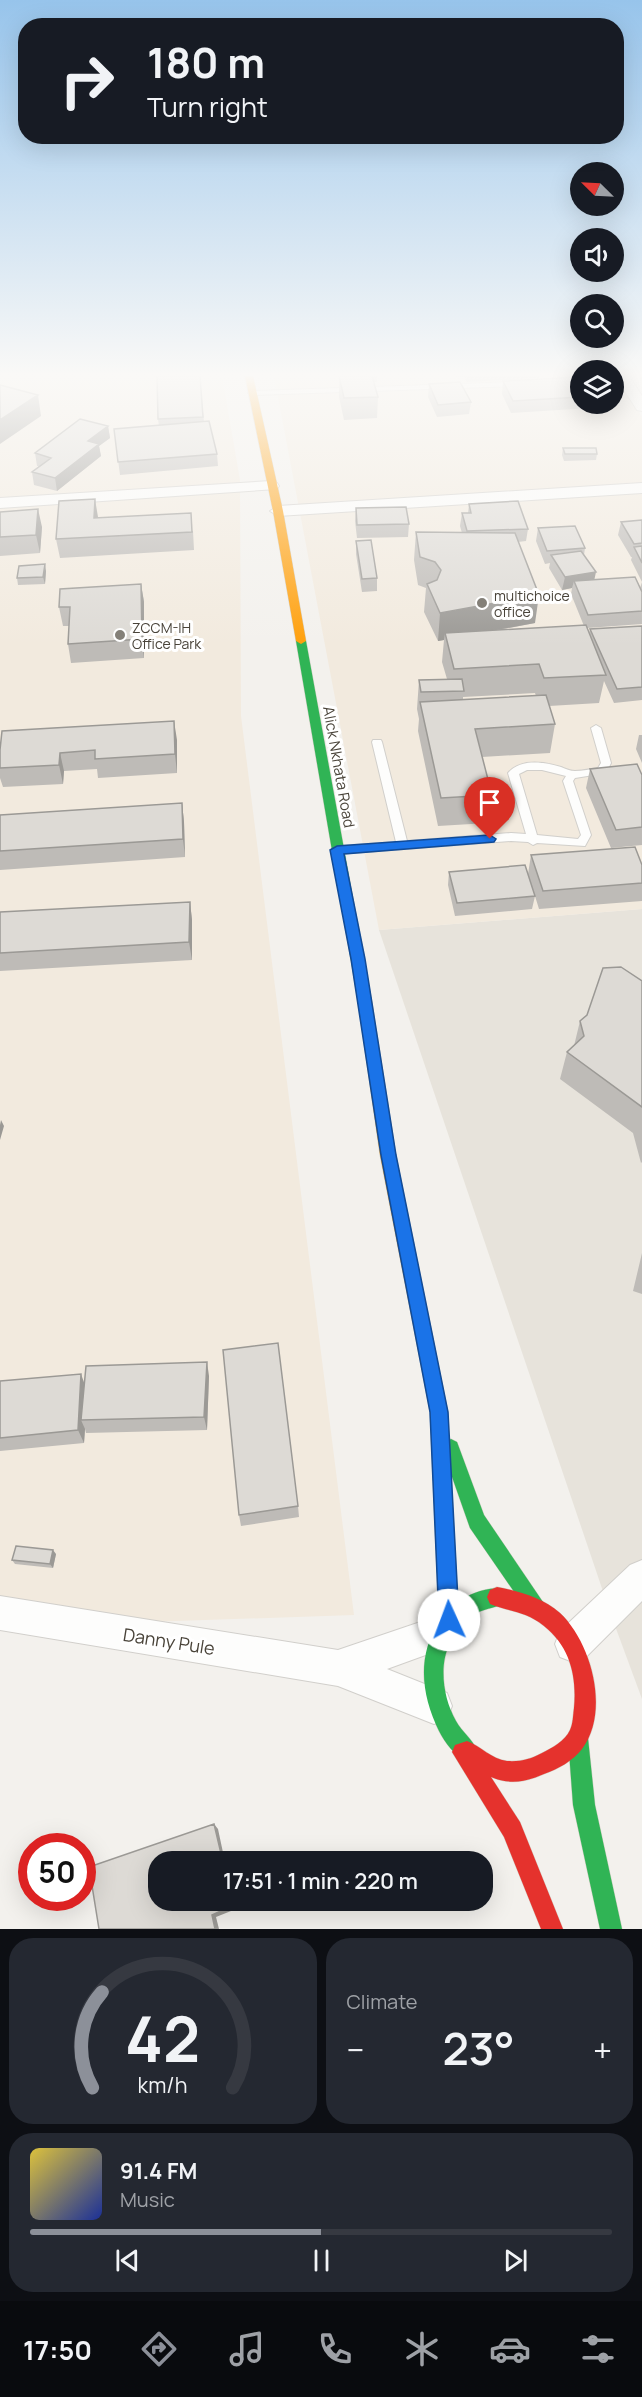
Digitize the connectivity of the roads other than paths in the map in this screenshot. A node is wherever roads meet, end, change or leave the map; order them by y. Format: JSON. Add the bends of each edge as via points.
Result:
{"nodes":[{"id":1,"x":267,"y":466,"type":"edge"},
{"id":2,"x":271,"y":486,"type":"junction"},
{"id":3,"x":642,"y":488,"type":"edge"},
{"id":4,"x":0,"y":503,"type":"edge"},
{"id":5,"x":278,"y":511,"type":"junction"},
{"id":6,"x":596,"y":728,"type":"dead end"},
{"id":7,"x":378,"y":742,"type":"dead end"},
{"id":8,"x":572,"y":775,"type":"junction"},
{"id":9,"x":533,"y":841,"type":"junction"},
{"id":10,"x":403,"y":846,"type":"junction"},
{"id":11,"x":337,"y":850,"type":"junction"},
{"id":12,"x":439,"y":1412,"type":"junction"},
{"id":13,"x":642,"y":1577,"type":"edge"},
{"id":14,"x":535,"y":1605,"type":"junction"},
{"id":15,"x":0,"y":1613,"type":"edge"},
{"id":16,"x":445,"y":1627,"type":"junction"},
{"id":17,"x":573,"y":1644,"type":"junction"},
{"id":18,"x":338,"y":1668,"type":"junction"},
{"id":19,"x":434,"y":1706,"type":"junction"},
{"id":20,"x":578,"y":1738,"type":"junction"},
{"id":21,"x":459,"y":1746,"type":"junction"},
{"id":22,"x":552,"y":1929,"type":"edge"},
{"id":23,"x":611,"y":1929,"type":"edge"}],
"edges":[{"from":1,"to":2,"type":"main road","name":"Alick Nkhata Road"},
{"from":2,"to":4,"type":"street"},
{"from":2,"to":5,"type":"main road","name":"Alick Nkhata Road"},
{"from":3,"to":5,"type":"street"},
{"from":5,"to":11,"type":"main road","name":"Alick Nkhata Road"},
{"from":6,"to":8,"type":"lane","via":[[605,768]]},
{"from":7,"to":10,"type":"lane"},
{"from":8,"to":9,"type":"lane","via":[[568,781],[585,839],[581,843]]},
{"from":8,"to":9,"type":"lane","via":[[549,766],[513,773]]},
{"from":9,"to":10,"type":"lane","via":[[512,837]]},
{"from":10,"to":11,"type":"lane"},
{"from":11,"to":12,"type":"main road","name":"Alick Nkhata Road","via":[[388,1155]]},
{"from":12,"to":14,"type":"main road","name":"Alick Nkhata Road","via":[[477,1521]]},
{"from":12,"to":16,"type":"main road","name":"Alick Nkhata Road"},
{"from":13,"to":17,"type":"street"},
{"from":14,"to":16,"type":"main road","via":[[516,1599],[482,1598],[464,1606]]},
{"from":14,"to":17,"type":"main road","via":[[562,1628]]},
{"from":15,"to":18,"type":"street","name":"Danny Pule"},
{"from":16,"to":18,"type":"street","name":"Danny Pule"},
{"from":16,"to":19,"type":"main road","via":[[433,1649],[430,1667]]},
{"from":17,"to":20,"type":"main road","via":[[586,1690]]},
{"from":18,"to":19,"type":"street","name":"Danny Pule"},
{"from":19,"to":21,"type":"main road","via":[[445,1731]]},
{"from":20,"to":21,"type":"main road","via":[[550,1764],[514,1773],[494,1769]]},
{"from":20,"to":23,"type":"main road","via":[[584,1805]]},
{"from":21,"to":22,"type":"main road","via":[[512,1830]]}]}
